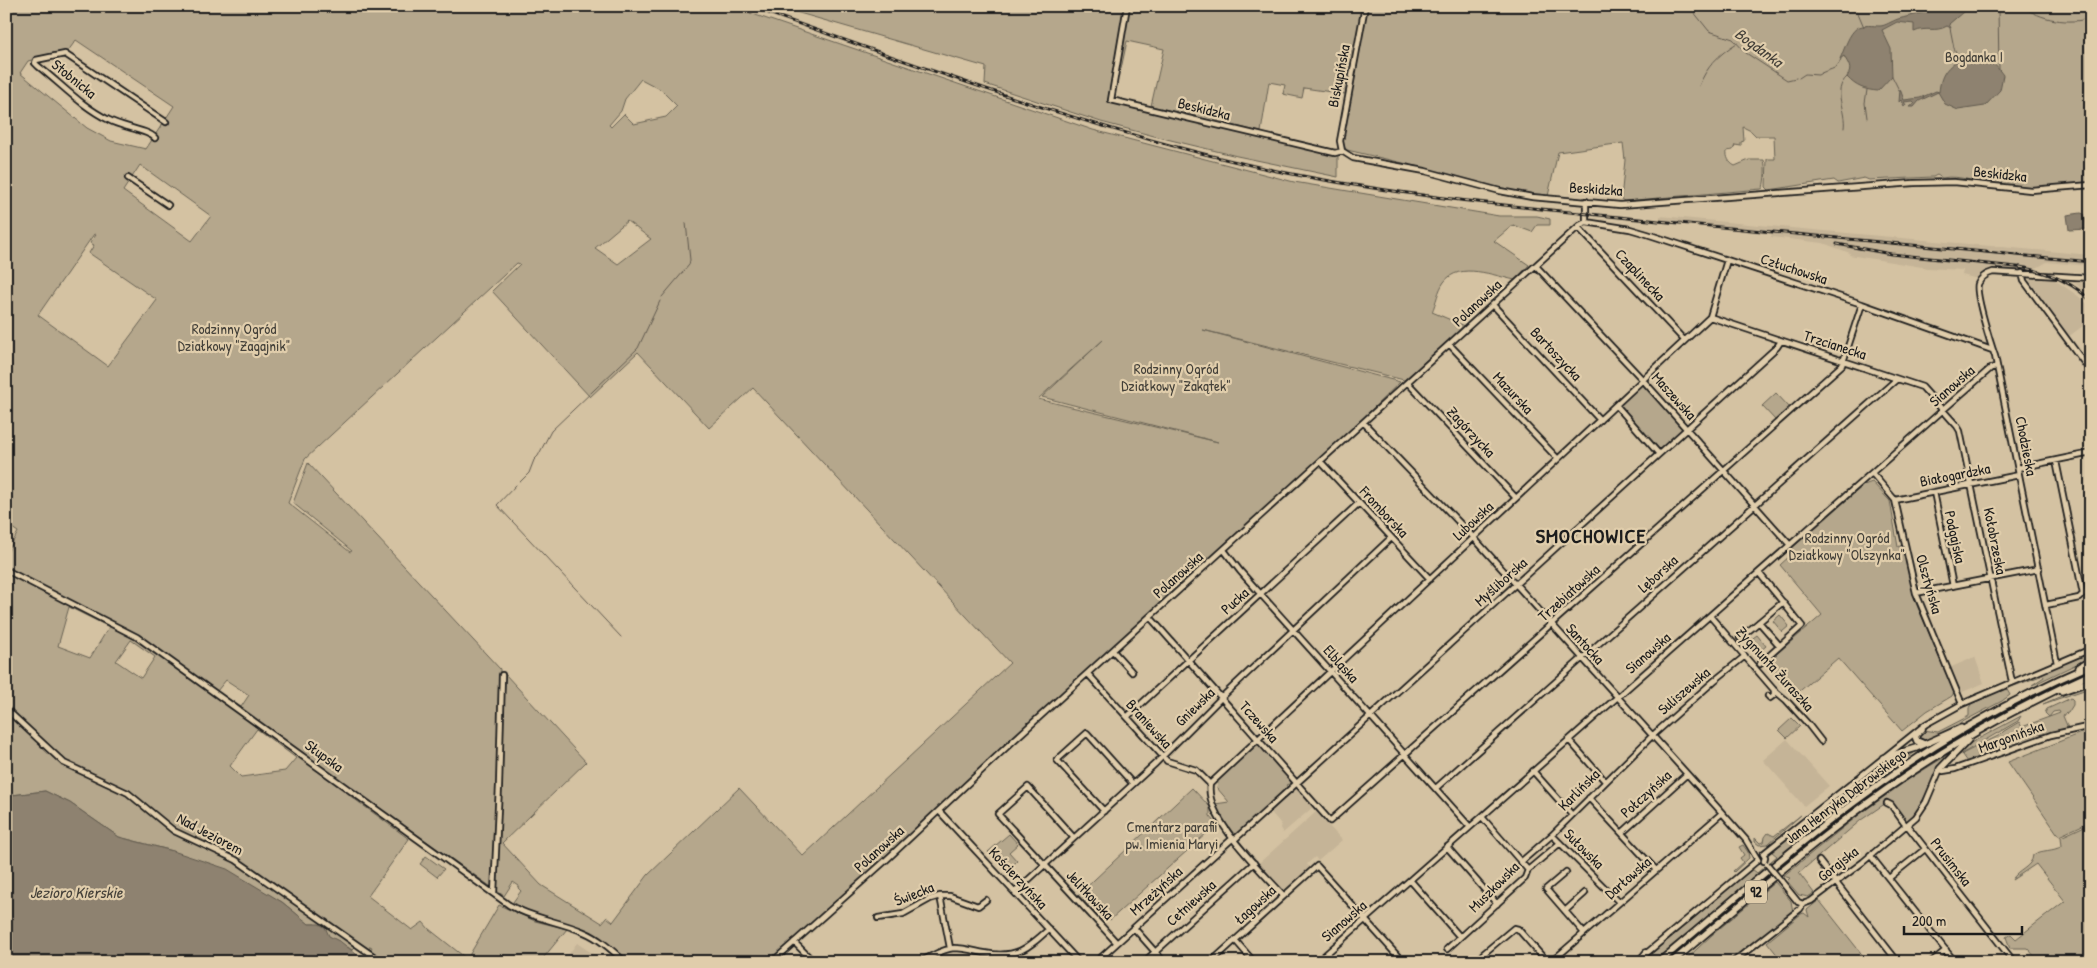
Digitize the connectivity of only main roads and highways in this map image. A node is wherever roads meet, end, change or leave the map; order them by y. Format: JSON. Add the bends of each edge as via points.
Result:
{"nodes":[{"id":1,"x":2091,"y":660,"type":"edge"},
{"id":2,"x":2091,"y":666,"type":"edge"},
{"id":3,"x":2091,"y":674,"type":"edge"},
{"id":4,"x":2066,"y":676,"type":"junction"},
{"id":5,"x":2091,"y":681,"type":"edge"},
{"id":6,"x":2034,"y":701,"type":"junction"},
{"id":7,"x":1973,"y":724,"type":"junction"},
{"id":8,"x":1922,"y":729,"type":"dead end"},
{"id":9,"x":1977,"y":732,"type":"junction"},
{"id":10,"x":1924,"y":744,"type":"junction"},
{"id":11,"x":1883,"y":758,"type":"road end"},
{"id":12,"x":1940,"y":770,"type":"road end"},
{"id":13,"x":1646,"y":953,"type":"road end"},
{"id":14,"x":1637,"y":962,"type":"edge"},
{"id":15,"x":1659,"y":962,"type":"edge"},
{"id":16,"x":1672,"y":962,"type":"edge"}],
"edges":[{"from":1,"to":4,"type":"main road"},
{"from":2,"to":4,"type":"main road","number":"92"},
{"from":3,"to":6,"type":"main road","number":"92"},
{"from":4,"to":7,"type":"main road","name":"Jana Henryka Dąbrowskiego","number":"92"},
{"from":5,"to":6,"type":"main road"},
{"from":6,"to":9,"type":"main road","name":"Jana Henryka Dąbrowskiego","number":"92"},
{"from":7,"to":10,"type":"main road"},
{"from":7,"to":15,"type":"main road","name":"Jana Henryka Dąbrowskiego","number":"92","via":[[1853,803]]},
{"from":8,"to":10,"type":"main road","via":[[1915,736]]},
{"from":9,"to":12,"type":"main road"},
{"from":9,"to":16,"type":"main road","name":"Jana Henryka Dąbrowskiego","number":"92","via":[[1908,774],[1846,818]]},
{"from":10,"to":11,"type":"main road"},
{"from":13,"to":14,"type":"main road"}]}
